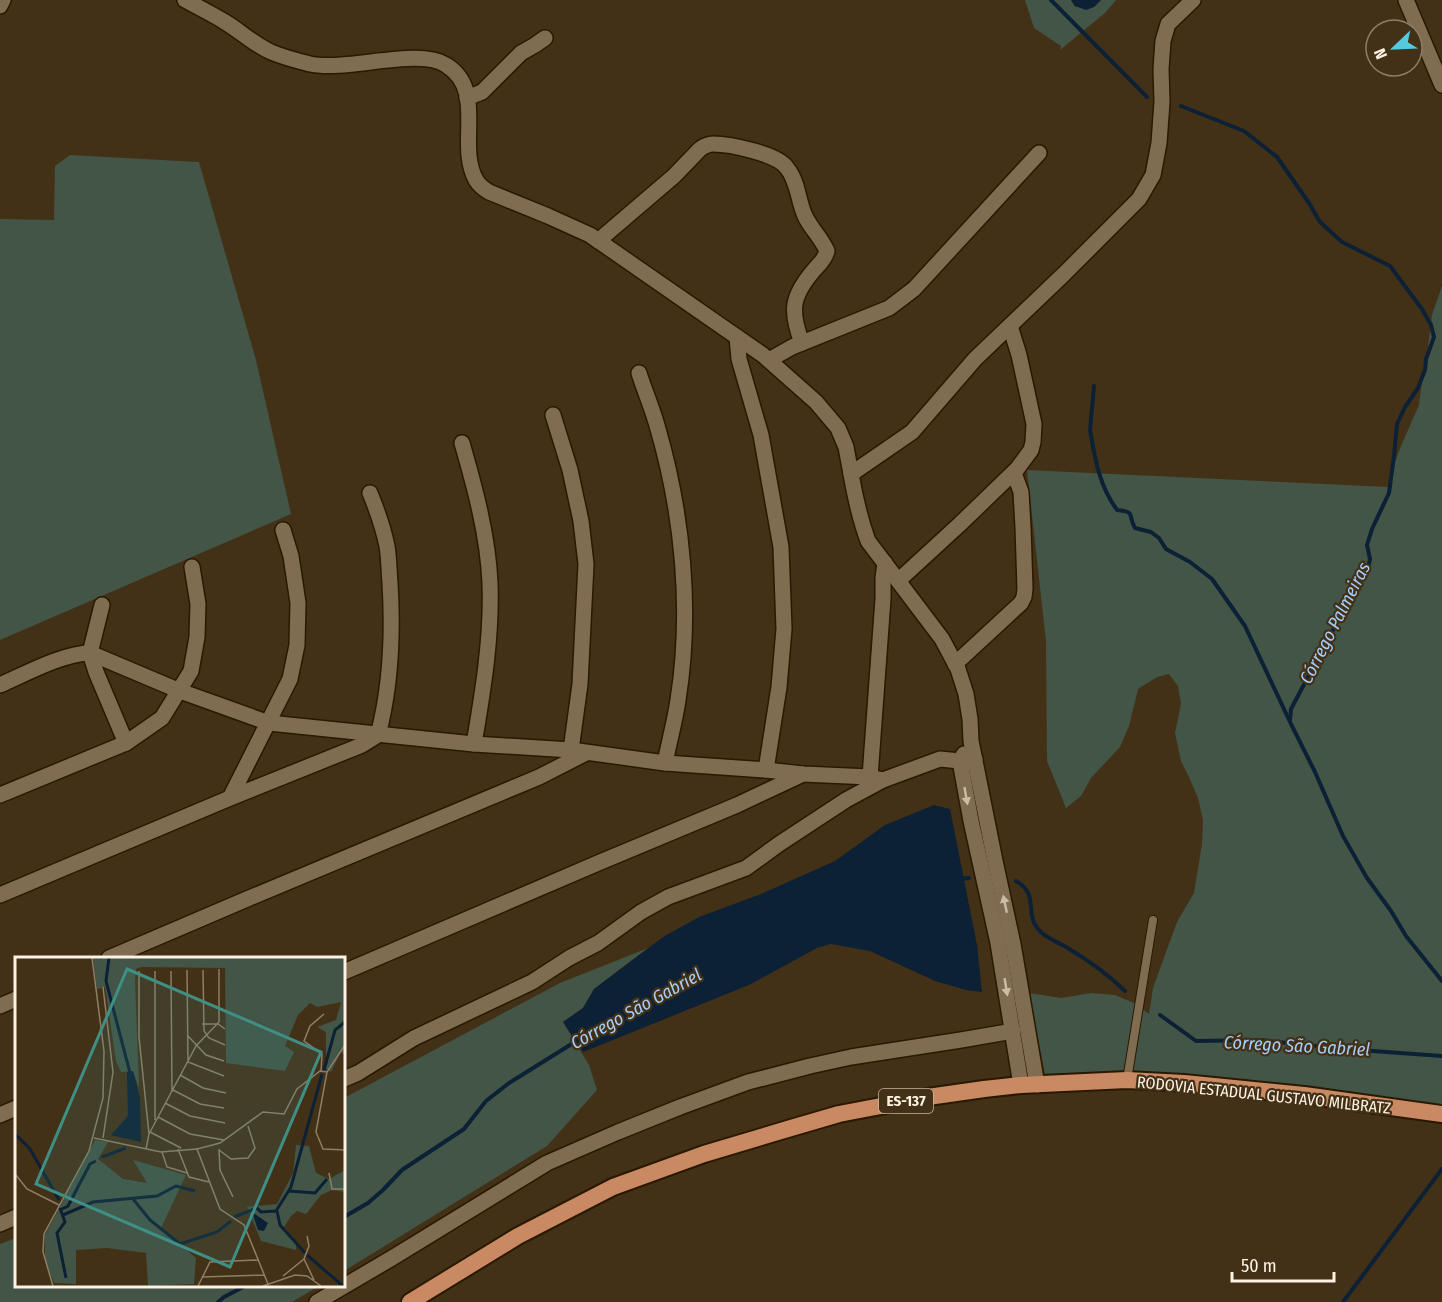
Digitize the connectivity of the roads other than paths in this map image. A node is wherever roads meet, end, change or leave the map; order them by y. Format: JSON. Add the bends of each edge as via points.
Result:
{"nodes":[{"id":1,"x":3,"y":0,"type":"edge"},
{"id":2,"x":185,"y":0,"type":"edge"},
{"id":3,"x":1193,"y":0,"type":"edge"},
{"id":4,"x":1406,"y":0,"type":"edge"},
{"id":5,"x":0,"y":6,"type":"edge"},
{"id":6,"x":545,"y":38,"type":"dead end"},
{"id":7,"x":1442,"y":85,"type":"edge"},
{"id":8,"x":467,"y":98,"type":"junction"},
{"id":9,"x":1039,"y":153,"type":"dead end"},
{"id":10,"x":598,"y":241,"type":"junction"},
{"id":11,"x":1010,"y":326,"type":"junction"},
{"id":12,"x":737,"y":337,"type":"junction"},
{"id":13,"x":802,"y":343,"type":"junction"},
{"id":14,"x":769,"y":360,"type":"junction"},
{"id":15,"x":639,"y":373,"type":"dead end"},
{"id":16,"x":553,"y":415,"type":"dead end"},
{"id":17,"x":462,"y":443,"type":"dead end"},
{"id":18,"x":1014,"y":473,"type":"junction"},
{"id":19,"x":851,"y":474,"type":"junction"},
{"id":20,"x":370,"y":493,"type":"dead end"},
{"id":21,"x":283,"y":530,"type":"dead end"},
{"id":22,"x":885,"y":563,"type":"junction"},
{"id":23,"x":192,"y":567,"type":"dead end"},
{"id":24,"x":899,"y":580,"type":"junction"},
{"id":25,"x":102,"y":606,"type":"dead end"},
{"id":26,"x":90,"y":653,"type":"junction"},
{"id":27,"x":955,"y":663,"type":"junction"},
{"id":28,"x":0,"y":685,"type":"edge"},
{"id":29,"x":180,"y":691,"type":"junction"},
{"id":30,"x":269,"y":723,"type":"junction"},
{"id":31,"x":378,"y":735,"type":"junction"},
{"id":32,"x":126,"y":743,"type":"junction"},
{"id":33,"x":474,"y":744,"type":"junction"},
{"id":34,"x":579,"y":751,"type":"junction"},
{"id":35,"x":967,"y":760,"type":"junction"},
{"id":36,"x":665,"y":763,"type":"junction"},
{"id":37,"x":766,"y":770,"type":"junction"},
{"id":38,"x":804,"y":774,"type":"junction"},
{"id":39,"x":876,"y":779,"type":"junction"},
{"id":40,"x":0,"y":795,"type":"edge"},
{"id":41,"x":230,"y":798,"type":"junction"},
{"id":42,"x":0,"y":896,"type":"edge"},
{"id":43,"x":1153,"y":920,"type":"dead end"},
{"id":44,"x":111,"y":957,"type":"edge"},
{"id":45,"x":345,"y":972,"type":"edge"},
{"id":46,"x":15,"y":999,"type":"edge"},
{"id":47,"x":0,"y":1006,"type":"edge"},
{"id":48,"x":1013,"y":1031,"type":"junction"},
{"id":49,"x":345,"y":1079,"type":"edge"},
{"id":50,"x":1127,"y":1080,"type":"junction"},
{"id":51,"x":1029,"y":1085,"type":"junction"},
{"id":52,"x":15,"y":1108,"type":"edge"},
{"id":53,"x":1442,"y":1114,"type":"edge"},
{"id":54,"x":0,"y":1115,"type":"edge"},
{"id":55,"x":15,"y":1217,"type":"edge"},
{"id":56,"x":0,"y":1224,"type":"edge"},
{"id":57,"x":345,"y":1286,"type":"edge"},
{"id":58,"x":343,"y":1287,"type":"edge"},
{"id":59,"x":317,"y":1302,"type":"edge"},
{"id":60,"x":410,"y":1302,"type":"edge"}],
"edges":[{"from":1,"to":5,"type":"street"},
{"from":2,"to":8,"type":"street","via":[[270,51],[313,64],[341,66],[409,58],[445,64],[459,76]]},
{"from":3,"to":11,"type":"street","via":[[1168,24],[1163,41],[1159,143],[1153,175],[1138,199]]},
{"from":4,"to":7,"type":"street"},
{"from":6,"to":8,"type":"street","via":[[521,53],[482,92]]},
{"from":8,"to":10,"type":"street","via":[[469,151],[472,170],[481,187]]},
{"from":9,"to":13,"type":"street","via":[[902,299],[890,308]]},
{"from":10,"to":12,"type":"street"},
{"from":10,"to":13,"type":"street","via":[[705,146],[736,147],[781,161],[792,176],[806,219],[827,251],[797,295],[793,309]]},
{"from":11,"to":18,"type":"street","via":[[1034,424],[1031,450]]},
{"from":11,"to":19,"type":"street","via":[[975,359],[912,432]]},
{"from":12,"to":14,"type":"street"},
{"from":12,"to":37,"type":"street","via":[[739,359],[761,435],[781,547],[783,641]]},
{"from":13,"to":14,"type":"street"},
{"from":14,"to":19,"type":"street","via":[[816,402],[837,428],[846,447]]},
{"from":15,"to":36,"type":"street","via":[[670,481],[684,580],[678,701]]},
{"from":16,"to":34,"type":"street","via":[[570,470],[586,564]]},
{"from":17,"to":33,"type":"street","via":[[484,530],[490,583],[489,634]]},
{"from":18,"to":24,"type":"street"},
{"from":18,"to":27,"type":"street","via":[[1021,492],[1024,597]]},
{"from":19,"to":22,"type":"street","via":[[868,541]]},
{"from":20,"to":31,"type":"street","via":[[388,549],[392,604],[389,671]]},
{"from":21,"to":30,"type":"street","via":[[298,603],[297,645],[290,679]]},
{"from":22,"to":24,"type":"street"},
{"from":22,"to":39,"type":"street"},
{"from":23,"to":29,"type":"street","via":[[198,604],[197,637],[191,671]]},
{"from":24,"to":27,"type":"street"},
{"from":25,"to":26,"type":"street"},
{"from":26,"to":28,"type":"street","via":[[63,658]]},
{"from":26,"to":29,"type":"street"},
{"from":26,"to":32,"type":"street"},
{"from":27,"to":35,"type":"street","via":[[970,719]]},
{"from":29,"to":30,"type":"street"},
{"from":29,"to":32,"type":"street","via":[[162,718]]},
{"from":30,"to":31,"type":"street"},
{"from":30,"to":41,"type":"street"},
{"from":31,"to":33,"type":"street"},
{"from":31,"to":41,"type":"street"},
{"from":32,"to":40,"type":"street"},
{"from":33,"to":34,"type":"street"},
{"from":34,"to":36,"type":"street"},
{"from":34,"to":44,"type":"street","via":[[539,777]]},
{"from":35,"to":39,"type":"street","via":[[940,759]]},
{"from":35,"to":48,"type":"street","one_way":true,"via":[[971,821]]},
{"from":51,"to":35,"type":"street","one_way":true,"via":[[1013,944]]},
{"from":36,"to":37,"type":"street"},
{"from":37,"to":38,"type":"street"},
{"from":38,"to":39,"type":"street"},
{"from":38,"to":45,"type":"street"},
{"from":39,"to":49,"type":"street","via":[[746,868],[668,897],[532,982],[414,1038]]},
{"from":41,"to":42,"type":"street"},
{"from":43,"to":50,"type":"lane"},
{"from":46,"to":47,"type":"street"},
{"from":48,"to":51,"type":"street"},
{"from":48,"to":57,"type":"street","via":[[851,1057],[748,1082],[680,1107],[547,1163]]},
{"from":50,"to":51,"type":"main road","name":"RODOVIA ESTADUAL GUSTAVO MILBRATZ","number":"ES-137"},
{"from":50,"to":53,"type":"main road","name":"RODOVIA ESTADUAL GUSTAVO MILBRATZ","number":"ES-137","via":[[1304,1095]]},
{"from":51,"to":60,"type":"main road","name":"RODOVIA ESTADUAL GUSTAVO MILBRATZ","number":"ES-137","via":[[928,1097],[839,1114],[704,1154],[613,1187],[518,1236]]},
{"from":52,"to":54,"type":"street"},
{"from":55,"to":56,"type":"street"},
{"from":58,"to":59,"type":"street"}]}
